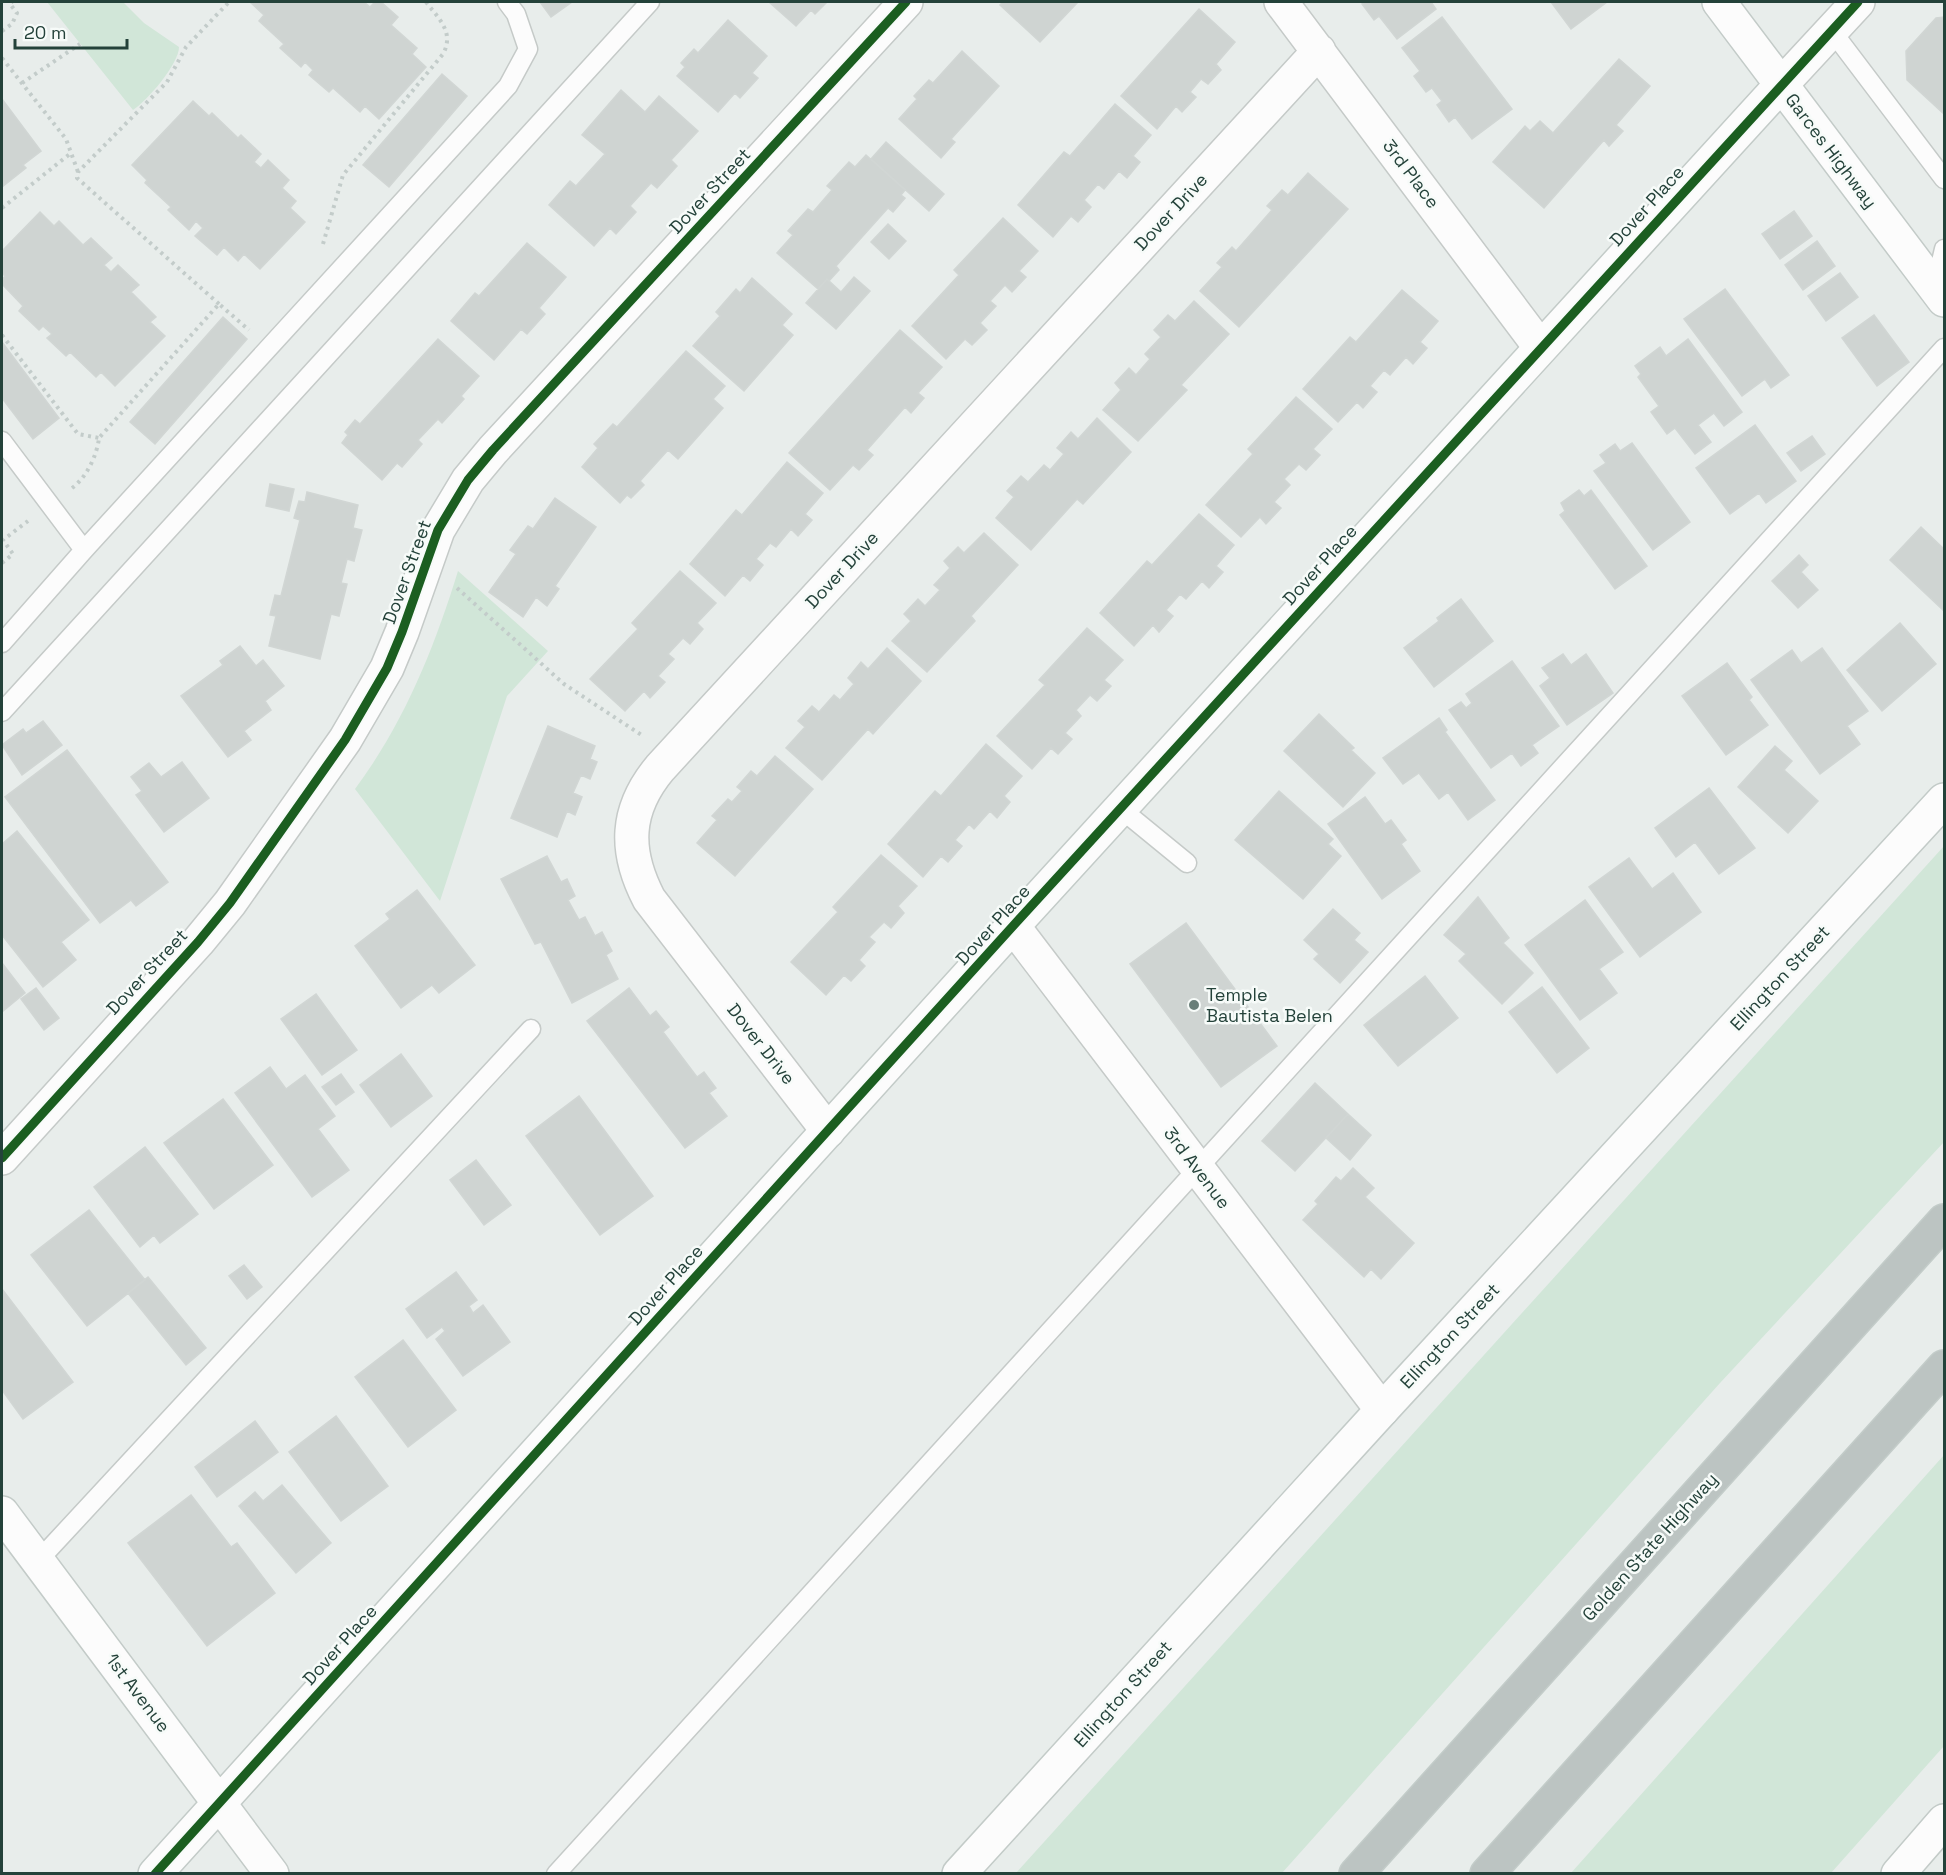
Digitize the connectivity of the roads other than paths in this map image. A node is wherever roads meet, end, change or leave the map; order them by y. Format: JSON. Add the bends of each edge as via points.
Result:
{"nodes":[{"id":1,"x":507,"y":2,"type":"edge"},
{"id":2,"x":650,"y":2,"type":"edge"},
{"id":3,"x":906,"y":2,"type":"edge"},
{"id":4,"x":1281,"y":2,"type":"edge"},
{"id":5,"x":1719,"y":2,"type":"edge"},
{"id":6,"x":1858,"y":2,"type":"edge"},
{"id":7,"x":1832,"y":31,"type":"junction"},
{"id":8,"x":1318,"y":51,"type":"junction"},
{"id":9,"x":1781,"y":85,"type":"junction"},
{"id":10,"x":1944,"y":179,"type":"edge"},
{"id":11,"x":1944,"y":249,"type":"edge"},
{"id":12,"x":1940,"y":293,"type":"edge"},
{"id":13,"x":1540,"y":347,"type":"junction"},
{"id":14,"x":1944,"y":348,"type":"edge"},
{"id":15,"x":2,"y":441,"type":"edge"},
{"id":16,"x":84,"y":550,"type":"junction"},
{"id":17,"x":2,"y":643,"type":"edge"},
{"id":18,"x":2,"y":712,"type":"edge"},
{"id":19,"x":1944,"y":800,"type":"edge"},
{"id":20,"x":1121,"y":809,"type":"junction"},
{"id":21,"x":1187,"y":863,"type":"dead end"},
{"id":22,"x":1013,"y":926,"type":"junction"},
{"id":23,"x":531,"y":1029,"type":"dead end"},
{"id":24,"x":828,"y":1131,"type":"junction"},
{"id":25,"x":2,"y":1158,"type":"edge"},
{"id":26,"x":1198,"y":1169,"type":"junction"},
{"id":27,"x":1944,"y":1221,"type":"edge"},
{"id":28,"x":1944,"y":1367,"type":"edge"},
{"id":29,"x":1382,"y":1410,"type":"junction"},
{"id":30,"x":2,"y":1513,"type":"edge"},
{"id":31,"x":38,"y":1561,"type":"junction"},
{"id":32,"x":220,"y":1802,"type":"junction"},
{"id":33,"x":1944,"y":1821,"type":"edge"},
{"id":34,"x":155,"y":1874,"type":"edge"},
{"id":35,"x":272,"y":1874,"type":"edge"},
{"id":36,"x":556,"y":1874,"type":"edge"},
{"id":37,"x":959,"y":1874,"type":"edge"},
{"id":38,"x":1356,"y":1874,"type":"edge"},
{"id":39,"x":1487,"y":1874,"type":"edge"},
{"id":40,"x":1898,"y":1874,"type":"edge"}],
"edges":[{"from":1,"to":16,"type":"lane","via":[[516,14],[528,49],[508,86]]},
{"from":2,"to":18,"type":"lane"},
{"from":3,"to":25,"type":"street","name":"Dover Street","via":[[468,480],[438,530],[387,668],[345,740],[204,934]]},
{"from":4,"to":8,"type":"street","name":"3rd Place"},
{"from":5,"to":9,"type":"street","name":"Garces Highway"},
{"from":6,"to":7,"type":"street","name":"Dover Place"},
{"from":7,"to":9,"type":"street","name":"Dover Place"},
{"from":7,"to":10,"type":"lane"},
{"from":8,"to":13,"type":"street","name":"3rd Place"},
{"from":8,"to":24,"type":"street","name":"Dover Drive","via":[[676,751],[642,794],[631,843],[638,878],[649,899]]},
{"from":9,"to":12,"type":"street","name":"Garces Highway"},
{"from":9,"to":13,"type":"street","name":"Dover Place"},
{"from":11,"to":12,"type":"lane"},
{"from":13,"to":20,"type":"street","name":"Dover Place"},
{"from":14,"to":26,"type":"lane"},
{"from":15,"to":16,"type":"lane"},
{"from":16,"to":17,"type":"lane"},
{"from":19,"to":29,"type":"street","name":"Ellington Street"},
{"from":20,"to":21,"type":"lane"},
{"from":20,"to":22,"type":"street","name":"Dover Place"},
{"from":22,"to":24,"type":"street","name":"Dover Place"},
{"from":22,"to":26,"type":"street","name":"3rd Avenue"},
{"from":23,"to":31,"type":"lane"},
{"from":24,"to":32,"type":"street","name":"Dover Place"},
{"from":26,"to":29,"type":"street","name":"3rd Avenue"},
{"from":26,"to":36,"type":"lane"},
{"from":27,"to":38,"type":"highway","name":"Golden State Highway"},
{"from":28,"to":39,"type":"highway"},
{"from":29,"to":37,"type":"street","name":"Ellington Street"},
{"from":30,"to":31,"type":"street","name":"1st Avenue"},
{"from":31,"to":32,"type":"street","name":"1st Avenue"},
{"from":32,"to":34,"type":"street","name":"Dover Place"},
{"from":32,"to":35,"type":"street","name":"1st Avenue"},
{"from":33,"to":40,"type":"street"}]}
